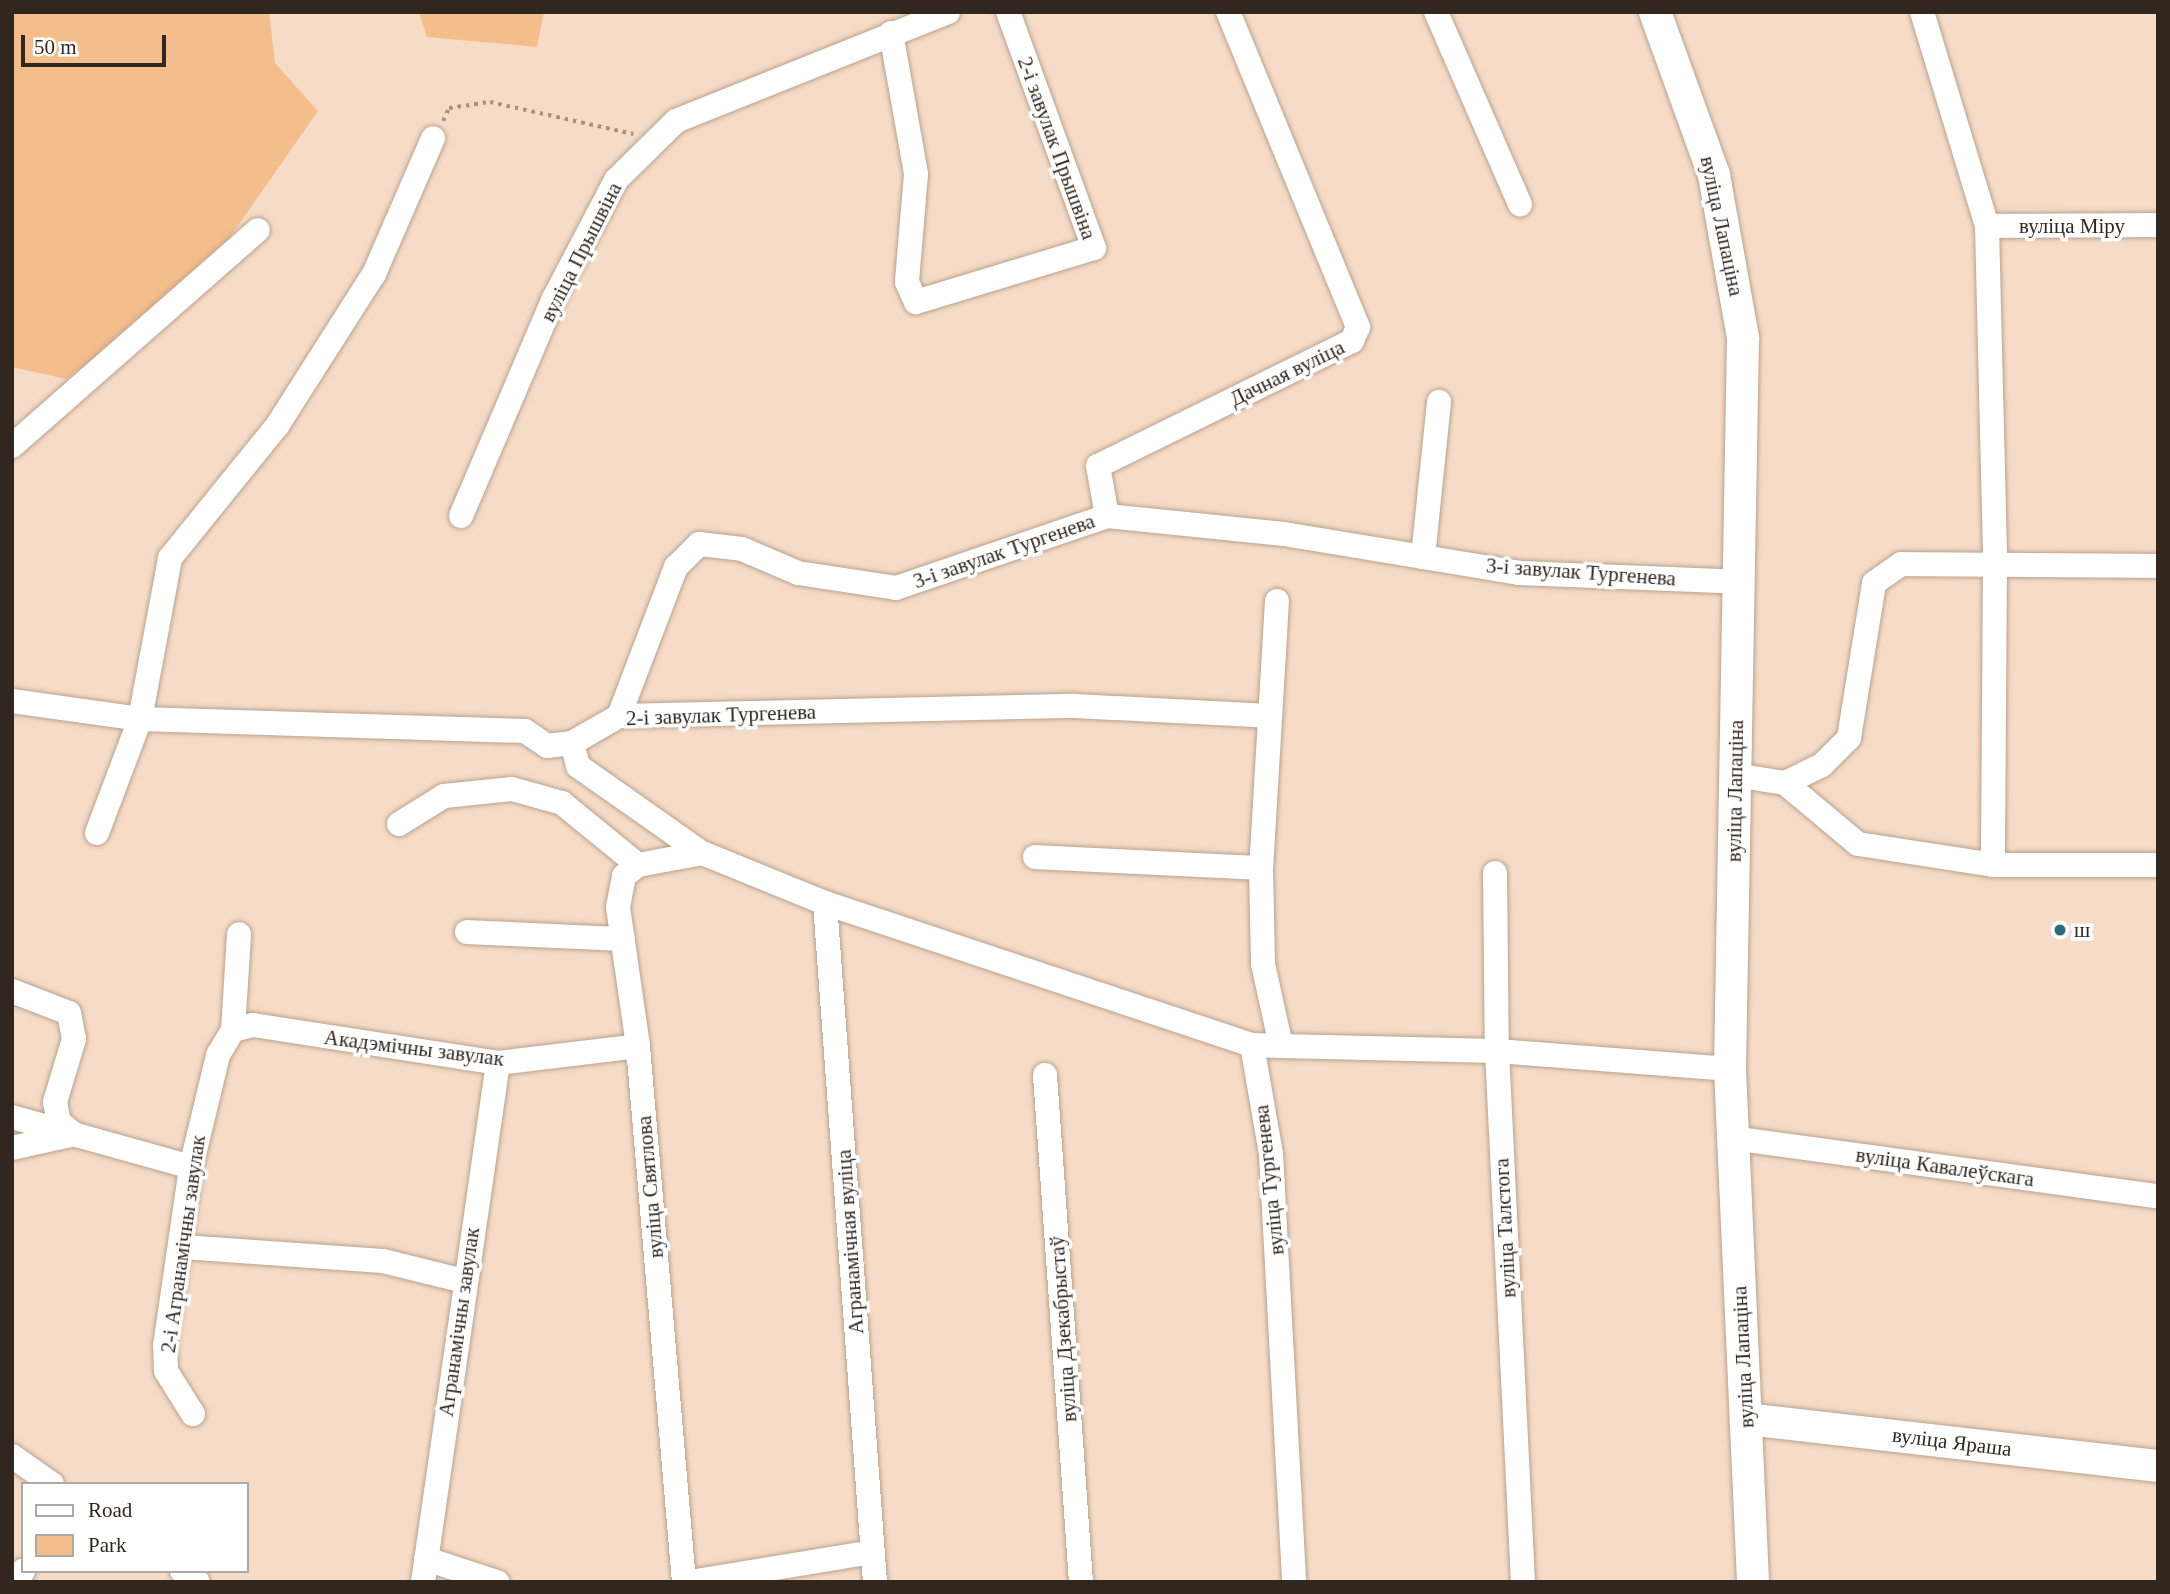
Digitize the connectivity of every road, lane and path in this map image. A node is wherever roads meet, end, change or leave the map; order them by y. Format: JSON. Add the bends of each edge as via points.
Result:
{"nodes":[{"id":1,"x":947,"y":12,"type":"edge"},
{"id":2,"x":1008,"y":12,"type":"edge"},
{"id":3,"x":1227,"y":12,"type":"edge"},
{"id":4,"x":1436,"y":12,"type":"edge"},
{"id":5,"x":1655,"y":12,"type":"edge"},
{"id":6,"x":1923,"y":12,"type":"edge"},
{"id":7,"x":921,"y":17,"type":"edge"},
{"id":8,"x":891,"y":33,"type":"junction"},
{"id":9,"x":433,"y":138,"type":"joint"},
{"id":10,"x":653,"y":143,"type":"junction"},
{"id":11,"x":1520,"y":204,"type":"dead end"},
{"id":12,"x":2158,"y":225,"type":"edge"},
{"id":13,"x":1987,"y":226,"type":"junction"},
{"id":14,"x":258,"y":230,"type":"dead end"},
{"id":15,"x":1439,"y":402,"type":"dead end"},
{"id":16,"x":12,"y":446,"type":"edge"},
{"id":17,"x":461,"y":516,"type":"dead end"},
{"id":18,"x":1107,"y":516,"type":"junction"},
{"id":19,"x":1423,"y":557,"type":"junction"},
{"id":20,"x":1996,"y":563,"type":"junction"},
{"id":21,"x":2158,"y":566,"type":"edge"},
{"id":22,"x":1740,"y":582,"type":"junction"},
{"id":23,"x":1277,"y":601,"type":"dead end"},
{"id":24,"x":12,"y":701,"type":"edge"},
{"id":25,"x":619,"y":716,"type":"junction"},
{"id":26,"x":1270,"y":716,"type":"junction"},
{"id":27,"x":140,"y":719,"type":"junction"},
{"id":28,"x":572,"y":743,"type":"junction"},
{"id":29,"x":1735,"y":775,"type":"junction"},
{"id":30,"x":1785,"y":783,"type":"junction"},
{"id":31,"x":400,"y":824,"type":"dead end"},
{"id":32,"x":97,"y":833,"type":"dead end"},
{"id":33,"x":702,"y":853,"type":"junction"},
{"id":34,"x":1035,"y":857,"type":"dead end"},
{"id":35,"x":638,"y":865,"type":"junction"},
{"id":36,"x":1993,"y":865,"type":"junction"},
{"id":37,"x":2158,"y":866,"type":"edge"},
{"id":38,"x":1261,"y":868,"type":"junction"},
{"id":39,"x":1495,"y":873,"type":"dead end"},
{"id":40,"x":825,"y":903,"type":"junction"},
{"id":41,"x":467,"y":932,"type":"dead end"},
{"id":42,"x":239,"y":934,"type":"dead end"},
{"id":43,"x":623,"y":939,"type":"junction"},
{"id":44,"x":12,"y":991,"type":"edge"},
{"id":45,"x":233,"y":1030,"type":"junction"},
{"id":46,"x":1252,"y":1045,"type":"junction"},
{"id":47,"x":638,"y":1046,"type":"junction"},
{"id":48,"x":1281,"y":1046,"type":"junction"},
{"id":49,"x":1497,"y":1051,"type":"junction"},
{"id":50,"x":498,"y":1063,"type":"junction"},
{"id":51,"x":1730,"y":1069,"type":"junction"},
{"id":52,"x":1045,"y":1076,"type":"dead end"},
{"id":53,"x":12,"y":1117,"type":"edge"},
{"id":54,"x":75,"y":1135,"type":"junction"},
{"id":55,"x":1731,"y":1138,"type":"junction"},
{"id":56,"x":12,"y":1148,"type":"edge"},
{"id":57,"x":191,"y":1167,"type":"junction"},
{"id":58,"x":2158,"y":1196,"type":"edge"},
{"id":59,"x":183,"y":1247,"type":"junction"},
{"id":60,"x":464,"y":1281,"type":"junction"},
{"id":61,"x":193,"y":1414,"type":"dead end"},
{"id":62,"x":1746,"y":1419,"type":"junction"},
{"id":63,"x":12,"y":1456,"type":"edge"},
{"id":64,"x":2158,"y":1466,"type":"edge"},
{"id":65,"x":49,"y":1482,"type":"edge"},
{"id":66,"x":873,"y":1552,"type":"junction"},
{"id":67,"x":425,"y":1570,"type":"edge"},
{"id":68,"x":497,"y":1582,"type":"edge"},
{"id":69,"x":684,"y":1582,"type":"edge"},
{"id":70,"x":691,"y":1582,"type":"edge"},
{"id":71,"x":875,"y":1582,"type":"edge"},
{"id":72,"x":1080,"y":1582,"type":"edge"},
{"id":73,"x":1294,"y":1582,"type":"edge"},
{"id":74,"x":1523,"y":1582,"type":"edge"},
{"id":75,"x":1753,"y":1582,"type":"edge"}],
"edges":[{"from":1,"to":7,"type":"street","name":"вуліца Прышвіна"},
{"from":2,"to":8,"type":"street","name":"2-і завулак Прышвіна","via":[[1094,248],[916,302],[907,282],[916,174]]},
{"from":3,"to":18,"type":"street","name":"Дачная вуліца","via":[[1359,327],[1352,341],[1098,466]]},
{"from":4,"to":11,"type":"street"},
{"from":5,"to":22,"type":"main road","name":"вуліца Лапаціна","via":[[1694,112],[1735,266],[1743,338]]},
{"from":6,"to":13,"type":"street"},
{"from":7,"to":8,"type":"street","name":"вуліца Прышвіна"},
{"from":8,"to":10,"type":"street","name":"вуліца Прышвіна","via":[[734,94],[676,121]]},
{"from":9,"to":10,"type":"path","via":[[449,108],[490,102],[615,126]]},
{"from":9,"to":27,"type":"street","via":[[374,274],[277,426],[170,558]]},
{"from":10,"to":17,"type":"street","name":"вуліца Прышвіна","via":[[616,180],[553,300]]},
{"from":12,"to":13,"type":"street","name":"вуліца Міру"},
{"from":13,"to":20,"type":"street"},
{"from":14,"to":16,"type":"street"},
{"from":15,"to":19,"type":"street"},
{"from":18,"to":19,"type":"street","name":"3-і завулак Тургенева"},
{"from":18,"to":25,"type":"street","name":"3-і завулак Тургенева","via":[[897,588],[798,573],[742,549],[699,544],[676,567]]},
{"from":19,"to":22,"type":"street","name":"3-і завулак Тургенева","via":[[1520,573]]},
{"from":20,"to":21,"type":"street"},
{"from":20,"to":30,"type":"street","via":[[1901,564],[1874,583],[1859,705],[1849,738],[1822,765]]},
{"from":20,"to":36,"type":"street"},
{"from":22,"to":29,"type":"main road","name":"вуліца Лапаціна"},
{"from":23,"to":26,"type":"street"},
{"from":24,"to":27,"type":"street"},
{"from":25,"to":26,"type":"street","name":"2-і завулак Тургенева","via":[[1075,706]]},
{"from":25,"to":28,"type":"street","name":"2-і завулак Тургенева"},
{"from":26,"to":38,"type":"street"},
{"from":27,"to":28,"type":"street","via":[[525,731],[547,746]]},
{"from":27,"to":32,"type":"street"},
{"from":28,"to":33,"type":"street","via":[[578,766]]},
{"from":29,"to":30,"type":"street"},
{"from":29,"to":51,"type":"main road","name":"вуліца Лапаціна"},
{"from":30,"to":36,"type":"street","via":[[1858,844]]},
{"from":31,"to":35,"type":"street","via":[[443,796],[512,789],[562,803]]},
{"from":33,"to":35,"type":"street"},
{"from":33,"to":40,"type":"street"},
{"from":34,"to":38,"type":"street"},
{"from":35,"to":43,"type":"street","name":"вуліца Святлова","via":[[624,876],[618,907]]},
{"from":36,"to":37,"type":"street"},
{"from":38,"to":48,"type":"street","via":[[1263,964]]},
{"from":39,"to":49,"type":"street","name":"вуліца Талстога"},
{"from":40,"to":46,"type":"street"},
{"from":40,"to":66,"type":"street","name":"Агранамічная вуліца"},
{"from":41,"to":43,"type":"street"},
{"from":42,"to":45,"type":"street"},
{"from":43,"to":47,"type":"street","name":"вуліца Святлова"},
{"from":44,"to":54,"type":"street","via":[[69,1013],[74,1039],[55,1102],[59,1122]]},
{"from":45,"to":50,"type":"street","name":"Акадэмічны завулак","via":[[253,1026]]},
{"from":45,"to":57,"type":"street","name":"2-і Агранамічны завулак","via":[[218,1055]]},
{"from":46,"to":48,"type":"street"},
{"from":46,"to":73,"type":"street","name":"вуліца Тургенева","via":[[1271,1154]]},
{"from":47,"to":50,"type":"street","name":"Акадэмічны завулак"},
{"from":47,"to":69,"type":"street","name":"вуліца Святлова"},
{"from":48,"to":49,"type":"street"},
{"from":49,"to":51,"type":"street"},
{"from":49,"to":74,"type":"street","name":"вуліца Талстога"},
{"from":50,"to":60,"type":"street","name":"Агранамічны завулак"},
{"from":51,"to":55,"type":"main road","name":"вуліца Лапаціна"},
{"from":52,"to":72,"type":"street","name":"вуліца Дзекабрыстаў"},
{"from":53,"to":54,"type":"street"},
{"from":54,"to":56,"type":"street"},
{"from":54,"to":57,"type":"street"},
{"from":55,"to":58,"type":"street","name":"вуліца Кавалеўскага"},
{"from":55,"to":62,"type":"main road","name":"вуліца Лапаціна"},
{"from":57,"to":59,"type":"street","name":"2-і Агранамічны завулак"},
{"from":59,"to":60,"type":"street","via":[[383,1261]]},
{"from":59,"to":61,"type":"street","name":"2-і Агранамічны завулак","via":[[166,1371]]},
{"from":60,"to":67,"type":"street","name":"Агранамічны завулак"},
{"from":62,"to":64,"type":"main road","name":"вуліца Яраша"},
{"from":62,"to":75,"type":"main road","name":"вуліца Лапаціна"},
{"from":63,"to":65,"type":"street"},
{"from":66,"to":70,"type":"street"},
{"from":66,"to":71,"type":"street","name":"Агранамічная вуліца"},
{"from":67,"to":68,"type":"street"}]}
